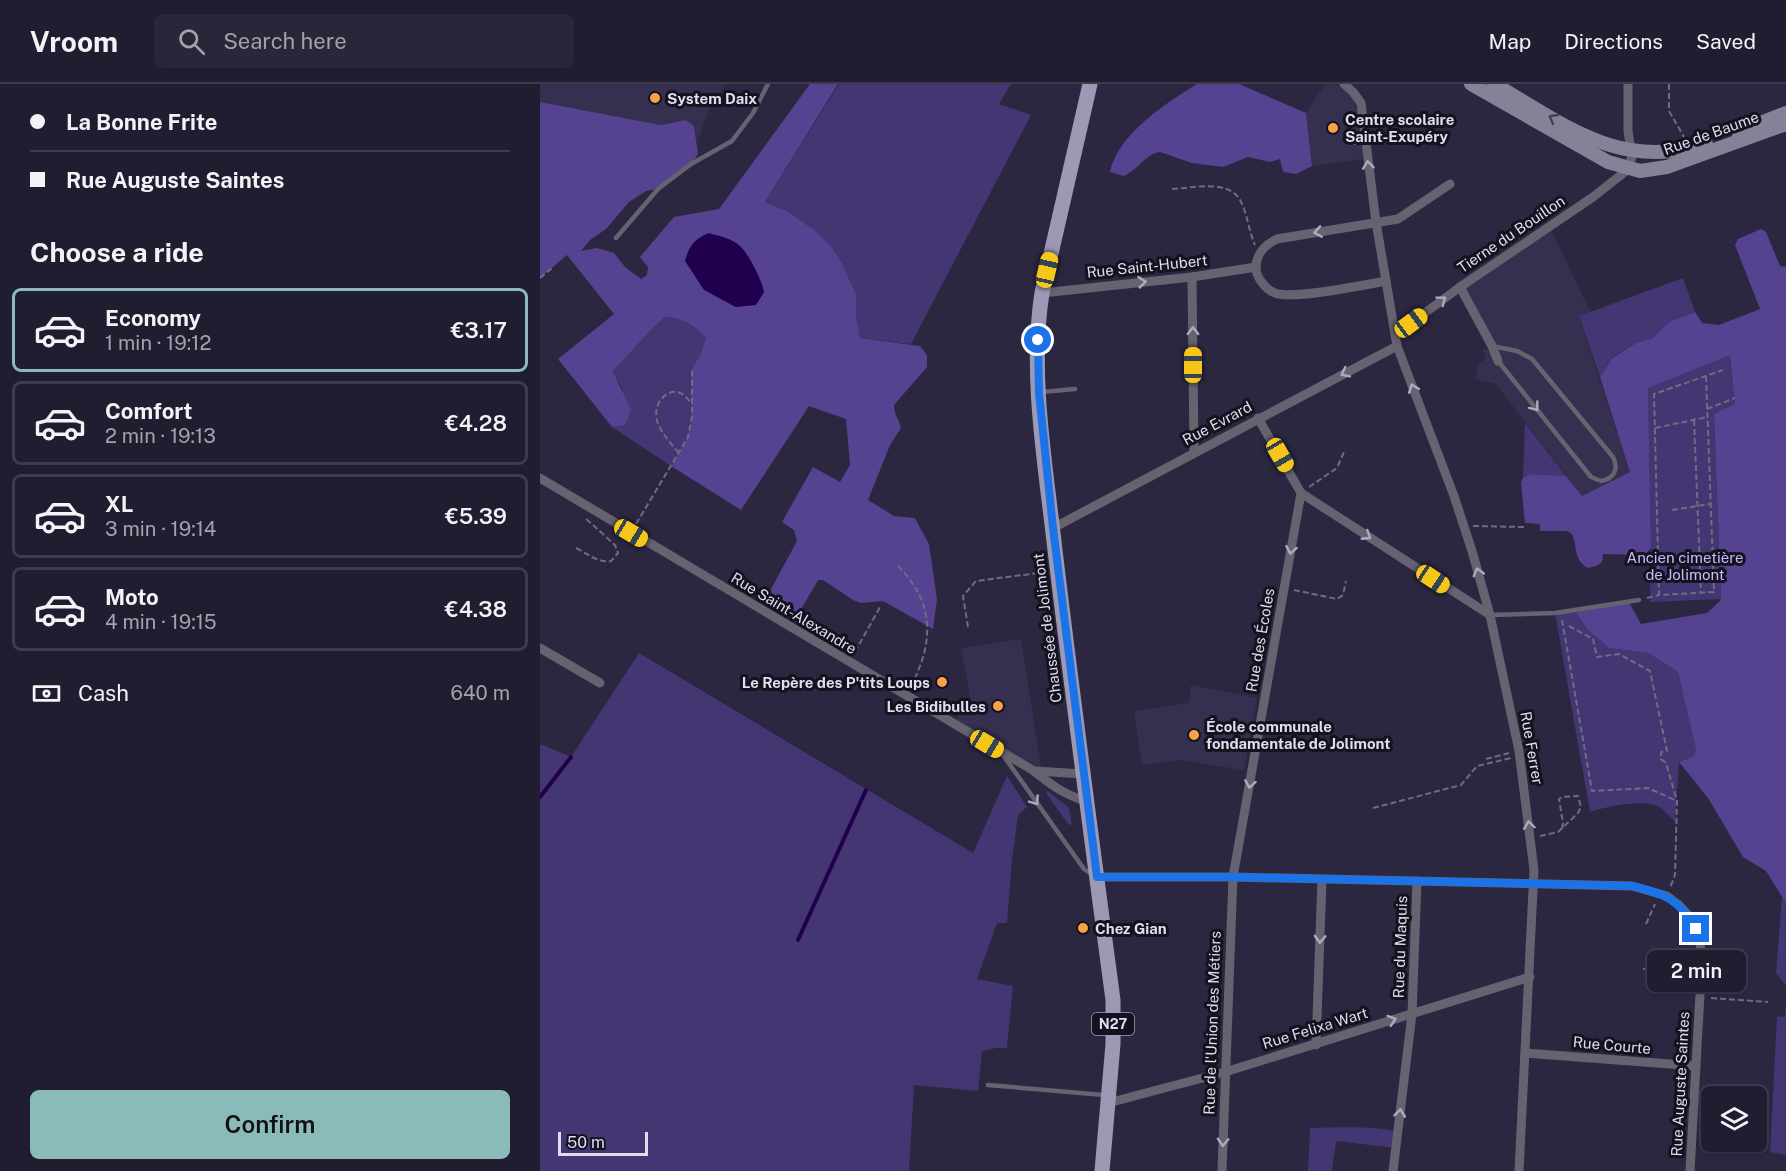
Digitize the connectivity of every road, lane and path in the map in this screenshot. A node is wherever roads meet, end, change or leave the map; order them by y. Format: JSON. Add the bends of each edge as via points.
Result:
{"nodes":[{"id":1,"x":768,"y":84,"type":"edge"},
{"id":2,"x":1090,"y":84,"type":"edge"},
{"id":3,"x":1344,"y":84,"type":"edge"},
{"id":4,"x":1471,"y":84,"type":"edge"},
{"id":5,"x":1494,"y":84,"type":"edge"},
{"id":6,"x":1628,"y":84,"type":"edge"},
{"id":7,"x":1669,"y":84,"type":"edge"},
{"id":8,"x":1786,"y":113,"type":"edge"},
{"id":9,"x":1786,"y":124,"type":"edge"},
{"id":10,"x":1693,"y":148,"type":"junction"},
{"id":11,"x":1625,"y":150,"type":"junction"},
{"id":12,"x":1623,"y":166,"type":"junction"},
{"id":13,"x":1450,"y":184,"type":"dead end"},
{"id":14,"x":1173,"y":189,"type":"dead end"},
{"id":15,"x":1376,"y":222,"type":"junction"},
{"id":16,"x":616,"y":238,"type":"dead end"},
{"id":17,"x":1260,"y":252,"type":"junction"},
{"id":18,"x":1256,"y":267,"type":"junction"},
{"id":19,"x":552,"y":268,"type":"dead end"},
{"id":20,"x":1192,"y":277,"type":"junction"},
{"id":21,"x":540,"y":278,"type":"edge"},
{"id":22,"x":1386,"y":281,"type":"junction"},
{"id":23,"x":1460,"y":287,"type":"junction"},
{"id":24,"x":1042,"y":293,"type":"junction"},
{"id":25,"x":1395,"y":335,"type":"junction"},
{"id":26,"x":1397,"y":346,"type":"junction"},
{"id":27,"x":1492,"y":346,"type":"junction"},
{"id":28,"x":1498,"y":361,"type":"joint"},
{"id":29,"x":692,"y":368,"type":"dead end"},
{"id":30,"x":1723,"y":370,"type":"dead end"},
{"id":31,"x":1706,"y":376,"type":"junction"},
{"id":32,"x":1075,"y":389,"type":"dead end"},
{"id":33,"x":1039,"y":393,"type":"junction"},
{"id":34,"x":1735,"y":398,"type":"dead end"},
{"id":35,"x":692,"y":406,"type":"junction"},
{"id":36,"x":1707,"y":409,"type":"junction"},
{"id":37,"x":1707,"y":417,"type":"junction"},
{"id":38,"x":1258,"y":418,"type":"junction"},
{"id":39,"x":1694,"y":420,"type":"junction"},
{"id":40,"x":1655,"y":428,"type":"junction"},
{"id":41,"x":1194,"y":452,"type":"junction"},
{"id":42,"x":1344,"y":452,"type":"dead end"},
{"id":43,"x":679,"y":453,"type":"junction"},
{"id":44,"x":540,"y":478,"type":"edge"},
{"id":45,"x":1301,"y":493,"type":"junction"},
{"id":46,"x":1710,"y":504,"type":"junction"},
{"id":47,"x":585,"y":506,"type":"junction"},
{"id":48,"x":1698,"y":506,"type":"junction"},
{"id":49,"x":1672,"y":510,"type":"dead end"},
{"id":50,"x":1464,"y":525,"type":"junction"},
{"id":51,"x":1524,"y":527,"type":"dead end"},
{"id":52,"x":1053,"y":528,"type":"junction"},
{"id":53,"x":631,"y":533,"type":"junction"},
{"id":54,"x":576,"y":548,"type":"dead end"},
{"id":55,"x":898,"y":566,"type":"dead end"},
{"id":56,"x":1058,"y":570,"type":"junction"},
{"id":57,"x":1346,"y":581,"type":"dead end"},
{"id":58,"x":1284,"y":587,"type":"junction"},
{"id":59,"x":1701,"y":593,"type":"junction"},
{"id":60,"x":1659,"y":595,"type":"junction"},
{"id":61,"x":1639,"y":600,"type":"joint"},
{"id":62,"x":880,"y":607,"type":"dead end"},
{"id":63,"x":1561,"y":613,"type":"junction"},
{"id":64,"x":1490,"y":615,"type":"junction"},
{"id":65,"x":1569,"y":626,"type":"dead end"},
{"id":66,"x":968,"y":627,"type":"dead end"},
{"id":67,"x":540,"y":648,"type":"edge"},
{"id":68,"x":849,"y":663,"type":"junction"},
{"id":69,"x":600,"y":683,"type":"dead end"},
{"id":70,"x":906,"y":696,"type":"junction"},
{"id":71,"x":1002,"y":753,"type":"junction"},
{"id":72,"x":1519,"y":754,"type":"junction"},
{"id":73,"x":1486,"y":759,"type":"dead end"},
{"id":74,"x":1034,"y":771,"type":"junction"},
{"id":75,"x":1083,"y":774,"type":"junction"},
{"id":76,"x":1086,"y":801,"type":"junction"},
{"id":77,"x":1677,"y":801,"type":"junction"},
{"id":78,"x":1373,"y":808,"type":"dead end"},
{"id":79,"x":1562,"y":829,"type":"junction"},
{"id":80,"x":1531,"y":837,"type":"junction"},
{"id":81,"x":1097,"y":877,"type":"junction"},
{"id":82,"x":1233,"y":877,"type":"junction"},
{"id":83,"x":1322,"y":880,"type":"junction"},
{"id":84,"x":1417,"y":881,"type":"junction"},
{"id":85,"x":1532,"y":883,"type":"junction"},
{"id":86,"x":1664,"y":895,"type":"junction"},
{"id":87,"x":1646,"y":924,"type":"dead end"},
{"id":88,"x":1643,"y":969,"type":"dead end"},
{"id":89,"x":1702,"y":970,"type":"junction"},
{"id":90,"x":1530,"y":977,"type":"junction"},
{"id":91,"x":1700,"y":997,"type":"junction"},
{"id":92,"x":1768,"y":1002,"type":"dead end"},
{"id":93,"x":1412,"y":1014,"type":"junction"},
{"id":94,"x":1316,"y":1045,"type":"junction"},
{"id":95,"x":1525,"y":1053,"type":"junction"},
{"id":96,"x":1696,"y":1066,"type":"junction"},
{"id":97,"x":1225,"y":1072,"type":"junction"},
{"id":98,"x":988,"y":1085,"type":"dead end"},
{"id":99,"x":1109,"y":1099,"type":"junction"},
{"id":100,"x":1102,"y":1171,"type":"edge"},
{"id":101,"x":1222,"y":1171,"type":"edge"},
{"id":102,"x":1393,"y":1171,"type":"edge"},
{"id":103,"x":1519,"y":1171,"type":"edge"},
{"id":104,"x":1690,"y":1171,"type":"edge"}],
"edges":[{"from":1,"to":16,"type":"lane","via":[[732,141],[691,164],[658,189]]},
{"from":2,"to":24,"type":"main road","name":"Chaussée de Jolimont","number":"N27"},
{"from":15,"to":3,"type":"street","name":"Rue Ferrer","one_way":true,"via":[[1361,103]]},
{"from":4,"to":12,"type":"main road","name":"Rue de Baume","via":[[1608,162]]},
{"from":11,"to":5,"type":"main road","name":"Rue de Baume","one_way":true,"via":[[1585,137]]},
{"from":6,"to":11,"type":"street"},
{"from":7,"to":10,"type":"path","via":[[1669,111]]},
{"from":8,"to":10,"type":"main road","name":"Rue de Baume"},
{"from":9,"to":12,"type":"main road","name":"Rue de Baume","via":[[1667,167],[1647,171]]},
{"from":10,"to":11,"type":"main road","name":"Rue de Baume","via":[[1653,153]]},
{"from":11,"to":12,"type":"street"},
{"from":11,"to":12,"type":"street","via":[[1616,154]]},
{"from":12,"to":23,"type":"street","name":"Tierne du Bouillon","via":[[1593,196]]},
{"from":13,"to":15,"type":"street","via":[[1398,219]]},
{"from":14,"to":17,"type":"path","via":[[1221,187],[1234,192],[1243,204],[1253,244]]},
{"from":15,"to":17,"type":"street","one_way":true,"via":[[1277,239]]},
{"from":15,"to":22,"type":"street","name":"Rue Ferrer"},
{"from":17,"to":18,"type":"street"},
{"from":18,"to":20,"type":"street","name":"Rue Saint-Hubert"},
{"from":18,"to":22,"type":"street","via":[[1258,276],[1274,293],[1292,296]]},
{"from":19,"to":21,"type":"path"},
{"from":24,"to":20,"type":"street","name":"Rue Saint-Hubert","one_way":true},
{"from":41,"to":20,"type":"street","one_way":true},
{"from":22,"to":25,"type":"street","name":"Rue Ferrer"},
{"from":25,"to":23,"type":"street","name":"Tierne du Bouillon","one_way":true},
{"from":23,"to":27,"type":"street"},
{"from":24,"to":33,"type":"main road","name":"Chaussée de Jolimont","number":"N27","via":[[1038,322]]},
{"from":25,"to":26,"type":"street","name":"Rue Ferrer"},
{"from":26,"to":38,"type":"street","name":"Rue Evrard","one_way":true},
{"from":50,"to":26,"type":"street","name":"Rue Ferrer","one_way":true},
{"from":27,"to":28,"type":"street"},
{"from":28,"to":27,"type":"lane","one_way":true,"via":[[1591,477],[1601,482],[1612,477],[1616,469],[1613,457],[1532,358]]},
{"from":29,"to":35,"type":"path"},
{"from":30,"to":31,"type":"path"},
{"from":31,"to":36,"type":"path"},
{"from":31,"to":40,"type":"path","via":[[1654,394]]},
{"from":32,"to":33,"type":"lane"},
{"from":33,"to":52,"type":"main road","name":"Chaussée de Jolimont","number":"N27"},
{"from":34,"to":36,"type":"path"},
{"from":35,"to":43,"type":"path","via":[[691,426]]},
{"from":35,"to":43,"type":"path","via":[[683,394],[673,392],[659,401],[658,425]]},
{"from":36,"to":37,"type":"path"},
{"from":37,"to":39,"type":"path"},
{"from":37,"to":46,"type":"path"},
{"from":38,"to":41,"type":"street","name":"Rue Evrard"},
{"from":38,"to":45,"type":"street"},
{"from":39,"to":40,"type":"path"},
{"from":39,"to":48,"type":"path"},
{"from":40,"to":60,"type":"path"},
{"from":41,"to":52,"type":"street","name":"Rue Evrard"},
{"from":42,"to":45,"type":"path","via":[[1335,470]]},
{"from":43,"to":53,"type":"path"},
{"from":44,"to":47,"type":"street","name":"Rue Saint-Alexandre"},
{"from":45,"to":58,"type":"street","name":"Rue des Écoles","one_way":true},
{"from":45,"to":64,"type":"street","one_way":true},
{"from":46,"to":48,"type":"path"},
{"from":46,"to":59,"type":"path","via":[[1714,592]]},
{"from":47,"to":53,"type":"street","name":"Rue Saint-Alexandre"},
{"from":47,"to":54,"type":"path","via":[[586,520],[615,545],[618,553],[605,562]]},
{"from":48,"to":49,"type":"path"},
{"from":48,"to":59,"type":"path"},
{"from":50,"to":51,"type":"path"},
{"from":64,"to":50,"type":"street","name":"Rue Ferrer","one_way":true},
{"from":52,"to":56,"type":"main road","name":"Chaussée de Jolimont","number":"N27"},
{"from":53,"to":68,"type":"street","name":"Rue Saint-Alexandre"},
{"from":55,"to":70,"type":"path","via":[[918,590],[927,624],[923,659]]},
{"from":56,"to":66,"type":"path","via":[[976,581],[963,596]]},
{"from":56,"to":75,"type":"main road","name":"Chaussée de Jolimont","number":"N27"},
{"from":57,"to":58,"type":"path","via":[[1343,595],[1337,599]]},
{"from":58,"to":82,"type":"street","name":"Rue des Écoles","one_way":true},
{"from":59,"to":60,"type":"path"},
{"from":60,"to":61,"type":"path"},
{"from":61,"to":63,"type":"lane"},
{"from":62,"to":68,"type":"path"},
{"from":63,"to":64,"type":"lane"},
{"from":63,"to":77,"type":"path","via":[[1592,791],[1648,788]]},
{"from":64,"to":72,"type":"street","name":"Rue Ferrer"},
{"from":65,"to":77,"type":"path","via":[[1593,639],[1597,657],[1618,654],[1650,671],[1667,751],[1661,752],[1661,759],[1666,763]]},
{"from":67,"to":69,"type":"street"},
{"from":68,"to":70,"type":"street","name":"Rue Saint-Alexandre"},
{"from":70,"to":71,"type":"street","name":"Rue Saint-Alexandre"},
{"from":71,"to":74,"type":"street","name":"Rue Saint-Alexandre"},
{"from":71,"to":81,"type":"lane","one_way":true,"via":[[1083,869]]},
{"from":72,"to":73,"type":"path"},
{"from":72,"to":78,"type":"path","via":[[1477,766],[1461,785]]},
{"from":80,"to":72,"type":"street","name":"Rue Ferrer","one_way":true},
{"from":74,"to":75,"type":"street","name":"Rue Saint-Alexandre"},
{"from":74,"to":76,"type":"street","name":"Rue Saint-Alexandre","via":[[1052,786]]},
{"from":75,"to":76,"type":"main road","name":"Chaussée de Jolimont","number":"N27"},
{"from":76,"to":81,"type":"main road","name":"Chaussée de Jolimont","number":"N27"},
{"from":77,"to":86,"type":"path","via":[[1675,875]]},
{"from":79,"to":79,"type":"path","via":[[1580,810],[1580,797],[1576,794],[1559,799]]},
{"from":79,"to":80,"type":"path"},
{"from":80,"to":85,"type":"street","name":"Rue Ferrer"},
{"from":81,"to":82,"type":"street","name":"Rue Auguste Saintes"},
{"from":81,"to":99,"type":"main road","name":"Chaussée de Jolimont","number":"N27","via":[[1113,1000]]},
{"from":82,"to":83,"type":"street","name":"Rue Auguste Saintes"},
{"from":82,"to":97,"type":"street","name":"Rue de l'Union des Métiers"},
{"from":83,"to":84,"type":"street","name":"Rue Auguste Saintes"},
{"from":83,"to":94,"type":"street","one_way":true},
{"from":84,"to":85,"type":"street","name":"Rue Auguste Saintes"},
{"from":84,"to":93,"type":"street","name":"Rue du Maquis"},
{"from":85,"to":86,"type":"street","name":"Rue Auguste Saintes","via":[[1632,886]]},
{"from":85,"to":90,"type":"street","name":"Rue Ferrer"},
{"from":86,"to":87,"type":"path"},
{"from":86,"to":89,"type":"street","name":"Rue Auguste Saintes","via":[[1679,905],[1696,929]]},
{"from":88,"to":89,"type":"path"},
{"from":89,"to":91,"type":"street","name":"Rue Auguste Saintes"},
{"from":90,"to":93,"type":"street","name":"Rue Felixa Wart"},
{"from":90,"to":95,"type":"street","name":"Rue Ferrer"},
{"from":91,"to":92,"type":"path"},
{"from":91,"to":96,"type":"street","name":"Rue Auguste Saintes"},
{"from":94,"to":93,"type":"street","name":"Rue Felixa Wart","one_way":true},
{"from":102,"to":93,"type":"street","name":"Rue du Maquis","one_way":true},
{"from":94,"to":97,"type":"street","name":"Rue Felixa Wart"},
{"from":95,"to":96,"type":"street","name":"Rue Courte"},
{"from":95,"to":103,"type":"street","name":"Rue Ferrer"},
{"from":96,"to":104,"type":"street","name":"Rue Auguste Saintes"},
{"from":97,"to":99,"type":"street","name":"Rue Felixa Wart"},
{"from":97,"to":101,"type":"street","name":"Rue de l'Union des Métiers","one_way":true},
{"from":98,"to":99,"type":"lane"},
{"from":99,"to":100,"type":"main road","name":"Chaussée de Jolimont","number":"N27"}]}
